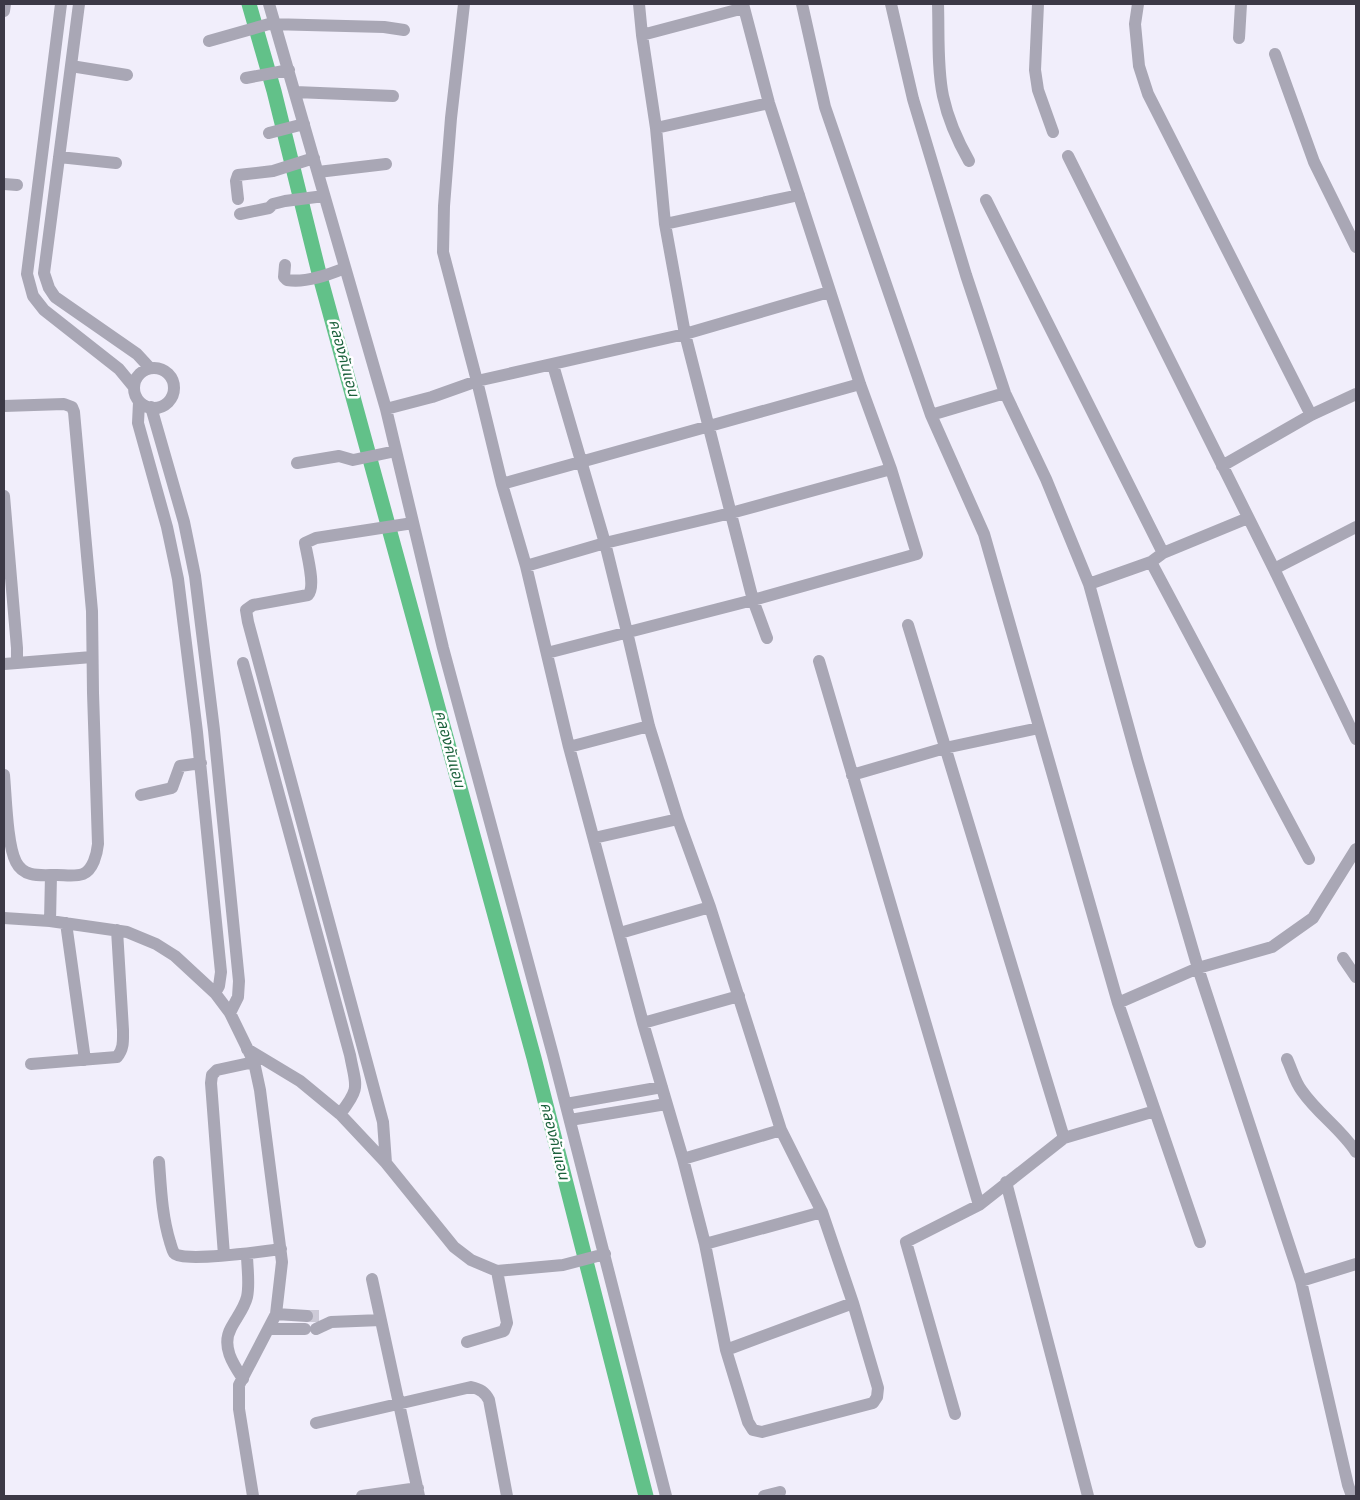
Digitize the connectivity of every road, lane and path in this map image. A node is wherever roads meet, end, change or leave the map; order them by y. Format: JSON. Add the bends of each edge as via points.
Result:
{"nodes":[{"id":1,"x":5,"y":4,"type":"edge"},
{"id":2,"x":61,"y":4,"type":"edge"},
{"id":3,"x":78,"y":4,"type":"edge"},
{"id":4,"x":269,"y":4,"type":"edge"},
{"id":5,"x":464,"y":4,"type":"edge"},
{"id":6,"x":639,"y":4,"type":"edge"},
{"id":7,"x":802,"y":4,"type":"edge"},
{"id":8,"x":891,"y":4,"type":"edge"},
{"id":9,"x":938,"y":4,"type":"edge"},
{"id":10,"x":1038,"y":4,"type":"edge"},
{"id":11,"x":1138,"y":4,"type":"edge"},
{"id":12,"x":1241,"y":4,"type":"edge"},
{"id":13,"x":743,"y":6,"type":"edge"},
{"id":14,"x":4,"y":11,"type":"edge"},
{"id":15,"x":272,"y":24,"type":"junction"},
{"id":16,"x":404,"y":30,"type":"dead end"},
{"id":17,"x":642,"y":35,"type":"junction"},
{"id":18,"x":1239,"y":38,"type":"dead end"},
{"id":19,"x":209,"y":41,"type":"dead end"},
{"id":20,"x":1275,"y":54,"type":"dead end"},
{"id":21,"x":71,"y":66,"type":"junction"},
{"id":22,"x":286,"y":71,"type":"junction"},
{"id":23,"x":127,"y":75,"type":"dead end"},
{"id":24,"x":250,"y":77,"type":"dead end"},
{"id":25,"x":295,"y":92,"type":"junction"},
{"id":26,"x":393,"y":96,"type":"dead end"},
{"id":27,"x":769,"y":103,"type":"junction"},
{"id":28,"x":298,"y":126,"type":"junction"},
{"id":29,"x":656,"y":128,"type":"junction"},
{"id":30,"x":1053,"y":132,"type":"dead end"},
{"id":31,"x":269,"y":133,"type":"dead end"},
{"id":32,"x":1068,"y":156,"type":"dead end"},
{"id":33,"x":59,"y":157,"type":"junction"},
{"id":34,"x":314,"y":158,"type":"junction"},
{"id":35,"x":968,"y":161,"type":"dead end"},
{"id":36,"x":116,"y":163,"type":"dead end"},
{"id":37,"x":386,"y":164,"type":"dead end"},
{"id":38,"x":318,"y":172,"type":"junction"},
{"id":39,"x":799,"y":195,"type":"junction"},
{"id":40,"x":324,"y":196,"type":"junction"},
{"id":41,"x":238,"y":199,"type":"dead end"},
{"id":42,"x":986,"y":200,"type":"dead end"},
{"id":43,"x":240,"y":214,"type":"dead end"},
{"id":44,"x":665,"y":224,"type":"junction"},
{"id":45,"x":1356,"y":247,"type":"edge"},
{"id":46,"x":284,"y":265,"type":"dead end"},
{"id":47,"x":346,"y":268,"type":"junction"},
{"id":48,"x":829,"y":292,"type":"junction"},
{"id":49,"x":685,"y":334,"type":"junction"},
{"id":50,"x":553,"y":365,"type":"junction"},
{"id":51,"x":149,"y":367,"type":"junction"},
{"id":52,"x":477,"y":382,"type":"junction"},
{"id":53,"x":860,"y":384,"type":"junction"},
{"id":54,"x":133,"y":386,"type":"junction"},
{"id":55,"x":1005,"y":393,"type":"junction"},
{"id":56,"x":1356,"y":394,"type":"edge"},
{"id":57,"x":145,"y":405,"type":"junction"},
{"id":58,"x":4,"y":406,"type":"edge"},
{"id":59,"x":386,"y":410,"type":"junction"},
{"id":60,"x":932,"y":415,"type":"junction"},
{"id":61,"x":1311,"y":415,"type":"junction"},
{"id":62,"x":708,"y":426,"type":"junction"},
{"id":63,"x":391,"y":453,"type":"junction"},
{"id":64,"x":582,"y":462,"type":"junction"},
{"id":65,"x":297,"y":463,"type":"dead end"},
{"id":66,"x":1222,"y":466,"type":"junction"},
{"id":67,"x":891,"y":469,"type":"junction"},
{"id":68,"x":502,"y":484,"type":"junction"},
{"id":69,"x":4,"y":496,"type":"edge"},
{"id":70,"x":731,"y":513,"type":"junction"},
{"id":71,"x":1248,"y":518,"type":"junction"},
{"id":72,"x":413,"y":524,"type":"junction"},
{"id":73,"x":1356,"y":527,"type":"edge"},
{"id":74,"x":605,"y":543,"type":"junction"},
{"id":75,"x":1163,"y":553,"type":"junction"},
{"id":76,"x":1151,"y":562,"type":"junction"},
{"id":77,"x":526,"y":566,"type":"junction"},
{"id":78,"x":1274,"y":568,"type":"junction"},
{"id":79,"x":195,"y":576,"type":"junction"},
{"id":80,"x":178,"y":579,"type":"junction"},
{"id":81,"x":1089,"y":584,"type":"junction"},
{"id":82,"x":753,"y":600,"type":"junction"},
{"id":83,"x":908,"y":625,"type":"dead end"},
{"id":84,"x":628,"y":632,"type":"junction"},
{"id":85,"x":767,"y":638,"type":"dead end"},
{"id":86,"x":547,"y":653,"type":"junction"},
{"id":87,"x":92,"y":657,"type":"junction"},
{"id":88,"x":819,"y":661,"type":"dead end"},
{"id":89,"x":17,"y":663,"type":"junction"},
{"id":90,"x":243,"y":663,"type":"dead end"},
{"id":91,"x":4,"y":664,"type":"edge"},
{"id":92,"x":649,"y":726,"type":"junction"},
{"id":93,"x":1039,"y":728,"type":"junction"},
{"id":94,"x":214,"y":730,"type":"junction"},
{"id":95,"x":198,"y":732,"type":"junction"},
{"id":96,"x":1356,"y":739,"type":"edge"},
{"id":97,"x":569,"y":747,"type":"junction"},
{"id":98,"x":945,"y":748,"type":"junction"},
{"id":99,"x":201,"y":763,"type":"junction"},
{"id":100,"x":4,"y":775,"type":"edge"},
{"id":101,"x":852,"y":775,"type":"junction"},
{"id":102,"x":141,"y":795,"type":"dead end"},
{"id":103,"x":678,"y":819,"type":"junction"},
{"id":104,"x":594,"y":838,"type":"junction"},
{"id":105,"x":1356,"y":849,"type":"edge"},
{"id":106,"x":1309,"y":858,"type":"dead end"},
{"id":107,"x":51,"y":875,"type":"junction"},
{"id":108,"x":710,"y":907,"type":"junction"},
{"id":109,"x":4,"y":918,"type":"edge"},
{"id":110,"x":50,"y":921,"type":"junction"},
{"id":111,"x":66,"y":923,"type":"junction"},
{"id":112,"x":117,"y":930,"type":"junction"},
{"id":113,"x":620,"y":933,"type":"junction"},
{"id":114,"x":1343,"y":958,"type":"dead end"},
{"id":115,"x":1198,"y":968,"type":"junction"},
{"id":116,"x":1356,"y":977,"type":"edge"},
{"id":117,"x":215,"y":993,"type":"junction"},
{"id":118,"x":739,"y":996,"type":"junction"},
{"id":119,"x":1118,"y":1003,"type":"junction"},
{"id":120,"x":230,"y":1013,"type":"junction"},
{"id":121,"x":643,"y":1023,"type":"junction"},
{"id":122,"x":247,"y":1050,"type":"junction"},
{"id":123,"x":1288,"y":1059,"type":"dead end"},
{"id":124,"x":85,"y":1060,"type":"junction"},
{"id":125,"x":254,"y":1062,"type":"junction"},
{"id":126,"x":31,"y":1064,"type":"dead end"},
{"id":127,"x":662,"y":1087,"type":"junction"},
{"id":128,"x":566,"y":1104,"type":"junction"},
{"id":129,"x":666,"y":1104,"type":"junction"},
{"id":130,"x":1155,"y":1111,"type":"junction"},
{"id":131,"x":340,"y":1114,"type":"junction"},
{"id":132,"x":570,"y":1120,"type":"junction"},
{"id":133,"x":781,"y":1130,"type":"junction"},
{"id":134,"x":1064,"y":1138,"type":"junction"},
{"id":135,"x":1356,"y":1152,"type":"edge"},
{"id":136,"x":683,"y":1159,"type":"junction"},
{"id":137,"x":159,"y":1162,"type":"dead end"},
{"id":138,"x":386,"y":1163,"type":"junction"},
{"id":139,"x":1006,"y":1182,"type":"junction"},
{"id":140,"x":979,"y":1205,"type":"junction"},
{"id":141,"x":822,"y":1212,"type":"junction"},
{"id":142,"x":1200,"y":1242,"type":"dead end"},
{"id":143,"x":705,"y":1244,"type":"junction"},
{"id":144,"x":281,"y":1249,"type":"junction"},
{"id":145,"x":247,"y":1254,"type":"junction"},
{"id":146,"x":224,"y":1255,"type":"junction"},
{"id":147,"x":601,"y":1256,"type":"junction"},
{"id":148,"x":1356,"y":1264,"type":"edge"},
{"id":149,"x":497,"y":1271,"type":"junction"},
{"id":150,"x":372,"y":1280,"type":"dead end"},
{"id":151,"x":1301,"y":1282,"type":"junction"},
{"id":152,"x":854,"y":1303,"type":"junction"},
{"id":153,"x":276,"y":1314,"type":"junction"},
{"id":154,"x":381,"y":1320,"type":"junction"},
{"id":155,"x":312,"y":1323,"type":"junction"},
{"id":156,"x":270,"y":1329,"type":"junction"},
{"id":157,"x":467,"y":1342,"type":"dead end"},
{"id":158,"x":726,"y":1350,"type":"junction"},
{"id":159,"x":242,"y":1379,"type":"junction"},
{"id":160,"x":400,"y":1404,"type":"junction"},
{"id":161,"x":955,"y":1414,"type":"dead end"},
{"id":162,"x":316,"y":1422,"type":"dead end"},
{"id":163,"x":418,"y":1492,"type":"edge"},
{"id":164,"x":780,"y":1492,"type":"dead end"},
{"id":165,"x":253,"y":1496,"type":"edge"},
{"id":166,"x":362,"y":1496,"type":"edge"},
{"id":167,"x":507,"y":1496,"type":"edge"},
{"id":168,"x":666,"y":1496,"type":"edge"},
{"id":169,"x":764,"y":1496,"type":"edge"},
{"id":170,"x":1088,"y":1496,"type":"edge"},
{"id":171,"x":1352,"y":1496,"type":"edge"}],
"edges":[{"from":1,"to":14,"type":"street"},
{"from":2,"to":54,"type":"street","via":[[27,274],[33,296],[44,310],[119,369]]},
{"from":3,"to":21,"type":"street"},
{"from":4,"to":15,"type":"street"},
{"from":5,"to":52,"type":"street","via":[[451,118],[443,252]]},
{"from":6,"to":17,"type":"street"},
{"from":7,"to":60,"type":"street","via":[[825,107]]},
{"from":8,"to":55,"type":"street","via":[[913,99]]},
{"from":9,"to":35,"type":"street","via":[[943,96],[955,135]]},
{"from":10,"to":30,"type":"street","via":[[1034,70]]},
{"from":11,"to":61,"type":"street","via":[[1135,24],[1139,66],[1148,94]]},
{"from":12,"to":18,"type":"street"},
{"from":13,"to":17,"type":"street"},
{"from":13,"to":27,"type":"street"},
{"from":15,"to":16,"type":"street"},
{"from":15,"to":19,"type":"street"},
{"from":15,"to":22,"type":"street"},
{"from":17,"to":29,"type":"street"},
{"from":20,"to":45,"type":"street","via":[[1314,162]]},
{"from":21,"to":23,"type":"street"},
{"from":21,"to":33,"type":"street"},
{"from":22,"to":24,"type":"street"},
{"from":22,"to":25,"type":"street"},
{"from":25,"to":26,"type":"street"},
{"from":25,"to":28,"type":"street"},
{"from":27,"to":29,"type":"street"},
{"from":27,"to":39,"type":"street"},
{"from":28,"to":31,"type":"street"},
{"from":28,"to":34,"type":"street"},
{"from":29,"to":44,"type":"street"},
{"from":32,"to":66,"type":"street"},
{"from":33,"to":36,"type":"street"},
{"from":33,"to":51,"type":"street","via":[[44,273],[49,288],[56,297],[137,354]]},
{"from":34,"to":38,"type":"street"},
{"from":34,"to":41,"type":"street","via":[[274,171],[238,176]]},
{"from":37,"to":38,"type":"street"},
{"from":38,"to":40,"type":"street"},
{"from":39,"to":44,"type":"street"},
{"from":39,"to":48,"type":"street"},
{"from":40,"to":43,"type":"street","via":[[285,201]]},
{"from":40,"to":47,"type":"street"},
{"from":42,"to":75,"type":"street"},
{"from":44,"to":49,"type":"street"},
{"from":46,"to":47,"type":"street","via":[[287,280],[302,281]]},
{"from":47,"to":59,"type":"street"},
{"from":48,"to":49,"type":"street"},
{"from":48,"to":53,"type":"street"},
{"from":49,"to":50,"type":"street"},
{"from":49,"to":62,"type":"street"},
{"from":50,"to":52,"type":"street"},
{"from":50,"to":64,"type":"street"},
{"from":51,"to":54,"type":"street"},
{"from":51,"to":57,"type":"street","via":[[168,372],[175,385],[173,395],[163,406]]},
{"from":52,"to":59,"type":"street"},
{"from":52,"to":68,"type":"street"},
{"from":53,"to":62,"type":"street"},
{"from":53,"to":67,"type":"street"},
{"from":54,"to":57,"type":"street","via":[[134,395]]},
{"from":55,"to":60,"type":"street"},
{"from":55,"to":81,"type":"street","via":[[1046,480]]},
{"from":56,"to":61,"type":"street"},
{"from":57,"to":79,"type":"street","via":[[184,522]]},
{"from":57,"to":80,"type":"street","via":[[138,412],[138,423]]},
{"from":58,"to":87,"type":"street","via":[[64,404],[72,407],[74,412],[92,611]]},
{"from":59,"to":63,"type":"street"},
{"from":60,"to":93,"type":"street","via":[[984,534]]},
{"from":61,"to":66,"type":"street"},
{"from":62,"to":64,"type":"street"},
{"from":62,"to":70,"type":"street"},
{"from":63,"to":65,"type":"street","via":[[353,460],[339,456]]},
{"from":63,"to":72,"type":"street"},
{"from":64,"to":68,"type":"street"},
{"from":64,"to":74,"type":"street"},
{"from":66,"to":71,"type":"street"},
{"from":67,"to":70,"type":"street"},
{"from":67,"to":82,"type":"street","via":[[917,554]]},
{"from":68,"to":77,"type":"street"},
{"from":69,"to":89,"type":"street"},
{"from":70,"to":74,"type":"street"},
{"from":70,"to":82,"type":"street"},
{"from":71,"to":75,"type":"street"},
{"from":71,"to":78,"type":"street"},
{"from":72,"to":128,"type":"street","via":[[443,648]]},
{"from":72,"to":138,"type":"street","via":[[316,538],[305,543],[311,592],[253,605],[246,610],[383,1122]]},
{"from":73,"to":78,"type":"street"},
{"from":74,"to":77,"type":"street"},
{"from":74,"to":84,"type":"street"},
{"from":75,"to":76,"type":"street"},
{"from":76,"to":81,"type":"street"},
{"from":76,"to":106,"type":"street"},
{"from":77,"to":86,"type":"street"},
{"from":78,"to":96,"type":"street"},
{"from":79,"to":80,"type":"street"},
{"from":79,"to":94,"type":"street"},
{"from":80,"to":95,"type":"street"},
{"from":81,"to":115,"type":"street"},
{"from":82,"to":84,"type":"street"},
{"from":82,"to":85,"type":"street"},
{"from":83,"to":98,"type":"street"},
{"from":84,"to":86,"type":"street"},
{"from":84,"to":92,"type":"street"},
{"from":86,"to":97,"type":"street"},
{"from":87,"to":89,"type":"street"},
{"from":87,"to":107,"type":"street","via":[[98,850],[92,866],[84,873]]},
{"from":88,"to":101,"type":"street"},
{"from":89,"to":91,"type":"street"},
{"from":90,"to":131,"type":"street","via":[[350,1055],[356,1088]]},
{"from":92,"to":97,"type":"street"},
{"from":92,"to":103,"type":"street"},
{"from":93,"to":98,"type":"street"},
{"from":93,"to":119,"type":"street"},
{"from":94,"to":95,"type":"street"},
{"from":94,"to":120,"type":"street","via":[[239,981],[238,997]]},
{"from":95,"to":99,"type":"street"},
{"from":97,"to":104,"type":"street"},
{"from":98,"to":101,"type":"street"},
{"from":98,"to":134,"type":"street"},
{"from":99,"to":102,"type":"street","via":[[180,766],[172,788]]},
{"from":99,"to":117,"type":"street","via":[[221,972]]},
{"from":100,"to":107,"type":"street","via":[[11,848],[16,863],[31,875]]},
{"from":101,"to":140,"type":"street"},
{"from":103,"to":104,"type":"street"},
{"from":103,"to":108,"type":"street"},
{"from":104,"to":113,"type":"street"},
{"from":105,"to":115,"type":"street","via":[[1313,918],[1272,946]]},
{"from":107,"to":110,"type":"street"},
{"from":108,"to":113,"type":"street"},
{"from":108,"to":118,"type":"street"},
{"from":109,"to":110,"type":"street"},
{"from":110,"to":111,"type":"street"},
{"from":111,"to":112,"type":"street"},
{"from":111,"to":124,"type":"street"},
{"from":112,"to":117,"type":"street","via":[[156,944],[175,956]]},
{"from":112,"to":124,"type":"street","via":[[124,1046],[117,1057]]},
{"from":113,"to":121,"type":"street"},
{"from":114,"to":116,"type":"street"},
{"from":115,"to":119,"type":"street"},
{"from":115,"to":151,"type":"street"},
{"from":117,"to":120,"type":"street"},
{"from":118,"to":121,"type":"street"},
{"from":118,"to":133,"type":"street"},
{"from":119,"to":130,"type":"street"},
{"from":120,"to":122,"type":"street"},
{"from":121,"to":127,"type":"street"},
{"from":122,"to":125,"type":"street"},
{"from":122,"to":131,"type":"street","via":[[300,1081]]},
{"from":123,"to":135,"type":"street","via":[[1308,1100],[1348,1139]]},
{"from":124,"to":126,"type":"street"},
{"from":125,"to":144,"type":"street"},
{"from":125,"to":146,"type":"street","via":[[217,1070],[212,1075]]},
{"from":127,"to":128,"type":"street"},
{"from":127,"to":129,"type":"street"},
{"from":128,"to":132,"type":"street"},
{"from":129,"to":132,"type":"street"},
{"from":129,"to":136,"type":"street"},
{"from":130,"to":134,"type":"street"},
{"from":130,"to":142,"type":"street"},
{"from":131,"to":138,"type":"street"},
{"from":132,"to":147,"type":"street"},
{"from":133,"to":136,"type":"street"},
{"from":133,"to":141,"type":"street"},
{"from":134,"to":139,"type":"street"},
{"from":136,"to":143,"type":"street"},
{"from":137,"to":146,"type":"street","via":[[166,1231],[174,1254],[185,1258]]},
{"from":138,"to":149,"type":"street","via":[[454,1247],[471,1260]]},
{"from":139,"to":140,"type":"street"},
{"from":139,"to":170,"type":"street"},
{"from":140,"to":161,"type":"street","via":[[906,1242]]},
{"from":141,"to":143,"type":"street"},
{"from":141,"to":152,"type":"street"},
{"from":143,"to":158,"type":"street"},
{"from":144,"to":145,"type":"street"},
{"from":144,"to":153,"type":"street"},
{"from":145,"to":146,"type":"street"},
{"from":145,"to":159,"type":"street","via":[[247,1296],[243,1309],[229,1330],[227,1344]]},
{"from":147,"to":149,"type":"street","via":[[563,1265]]},
{"from":147,"to":168,"type":"street"},
{"from":148,"to":151,"type":"street"},
{"from":149,"to":157,"type":"street","via":[[506,1328]]},
{"from":150,"to":154,"type":"street"},
{"from":151,"to":171,"type":"street"},
{"from":152,"to":158,"type":"street"},
{"from":152,"to":158,"type":"street","via":[[878,1388],[873,1403],[762,1432],[753,1430]]},
{"from":153,"to":155,"type":"street"},
{"from":153,"to":156,"type":"street"},
{"from":154,"to":155,"type":"street"},
{"from":154,"to":160,"type":"street"},
{"from":155,"to":156,"type":"street"},
{"from":156,"to":159,"type":"street"},
{"from":159,"to":165,"type":"street","via":[[239,1409]]},
{"from":160,"to":162,"type":"street"},
{"from":160,"to":163,"type":"street"},
{"from":160,"to":167,"type":"street","via":[[471,1387],[484,1393],[490,1400]]},
{"from":163,"to":166,"type":"street"},
{"from":164,"to":169,"type":"street"}]}
